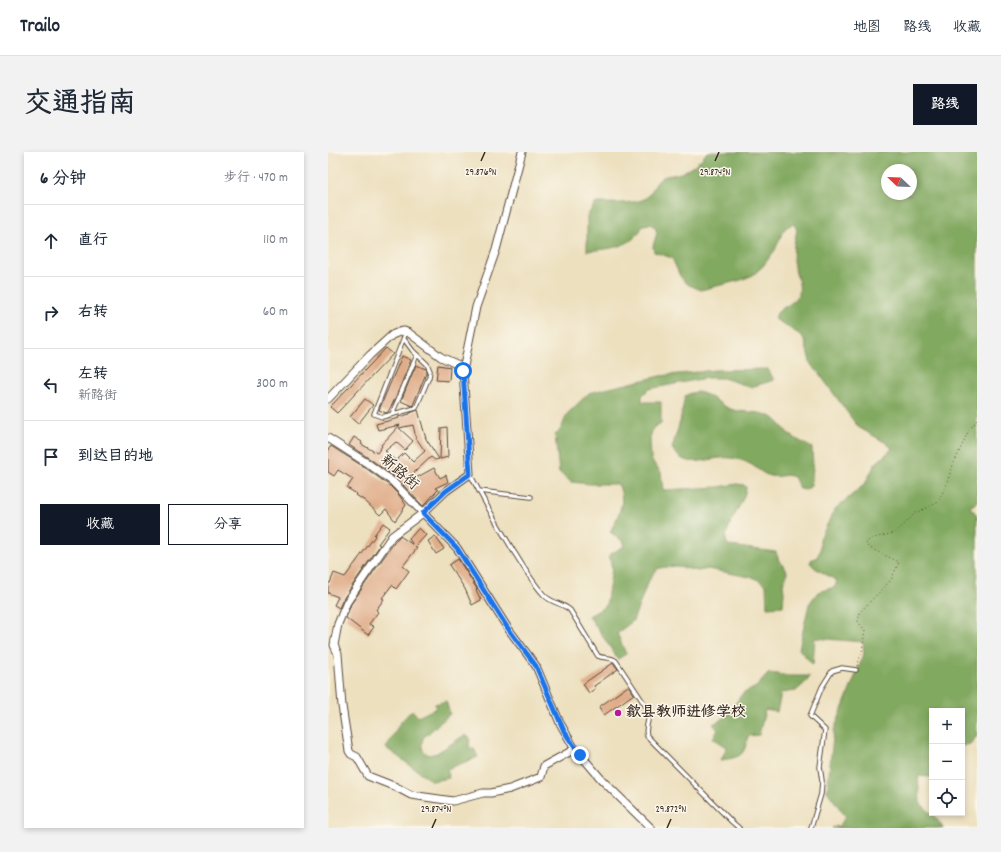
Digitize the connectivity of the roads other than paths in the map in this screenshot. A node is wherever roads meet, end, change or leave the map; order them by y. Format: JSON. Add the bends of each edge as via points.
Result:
{"nodes":[{"id":1,"x":522,"y":152,"type":"edge"},
{"id":2,"x":405,"y":335,"type":"junction"},
{"id":3,"x":417,"y":355,"type":"junction"},
{"id":4,"x":463,"y":367,"type":"junction"},
{"id":5,"x":328,"y":399,"type":"edge"},
{"id":6,"x":392,"y":414,"type":"junction"},
{"id":7,"x":328,"y":438,"type":"edge"},
{"id":8,"x":470,"y":474,"type":"junction"},
{"id":9,"x":479,"y":491,"type":"junction"},
{"id":10,"x":530,"y":497,"type":"dead end"},
{"id":11,"x":423,"y":513,"type":"junction"},
{"id":12,"x":856,"y":670,"type":"road end"},
{"id":13,"x":575,"y":749,"type":"junction"},
{"id":14,"x":651,"y":828,"type":"edge"},
{"id":15,"x":739,"y":828,"type":"edge"},
{"id":16,"x":811,"y":828,"type":"edge"}],
"edges":[{"from":1,"to":4,"type":"street","via":[[496,250],[476,308]]},
{"from":2,"to":3,"type":"lane"},
{"from":2,"to":4,"type":"street"},
{"from":2,"to":5,"type":"street","via":[[399,332],[392,335],[353,371]]},
{"from":2,"to":6,"type":"lane","via":[[374,414],[382,417]]},
{"from":3,"to":6,"type":"lane"},
{"from":3,"to":6,"type":"lane","via":[[427,364],[430,374],[416,408]]},
{"from":4,"to":8,"type":"street"},
{"from":7,"to":11,"type":"street","name":"新路街","via":[[381,472]]},
{"from":8,"to":9,"type":"lane"},
{"from":8,"to":11,"type":"street","via":[[446,491]]},
{"from":9,"to":10,"type":"lane"},
{"from":9,"to":15,"type":"lane","via":[[523,566],[544,595],[552,602],[570,610],[598,656],[613,658],[616,661],[649,710],[647,736]]},
{"from":11,"to":13,"type":"street","name":"新路街","via":[[457,548],[507,627],[536,666],[560,723]]},
{"from":11,"to":13,"type":"street","via":[[392,536],[347,602],[341,615],[334,645],[338,654],[349,751],[358,757],[367,775],[372,778],[412,795],[453,801],[510,789],[541,778],[544,766]]},
{"from":12,"to":16,"type":"lane","via":[[842,668],[832,671],[810,716],[825,730],[820,767],[821,794]]},
{"from":13,"to":14,"type":"street","name":"新路街","via":[[602,780]]}]}
